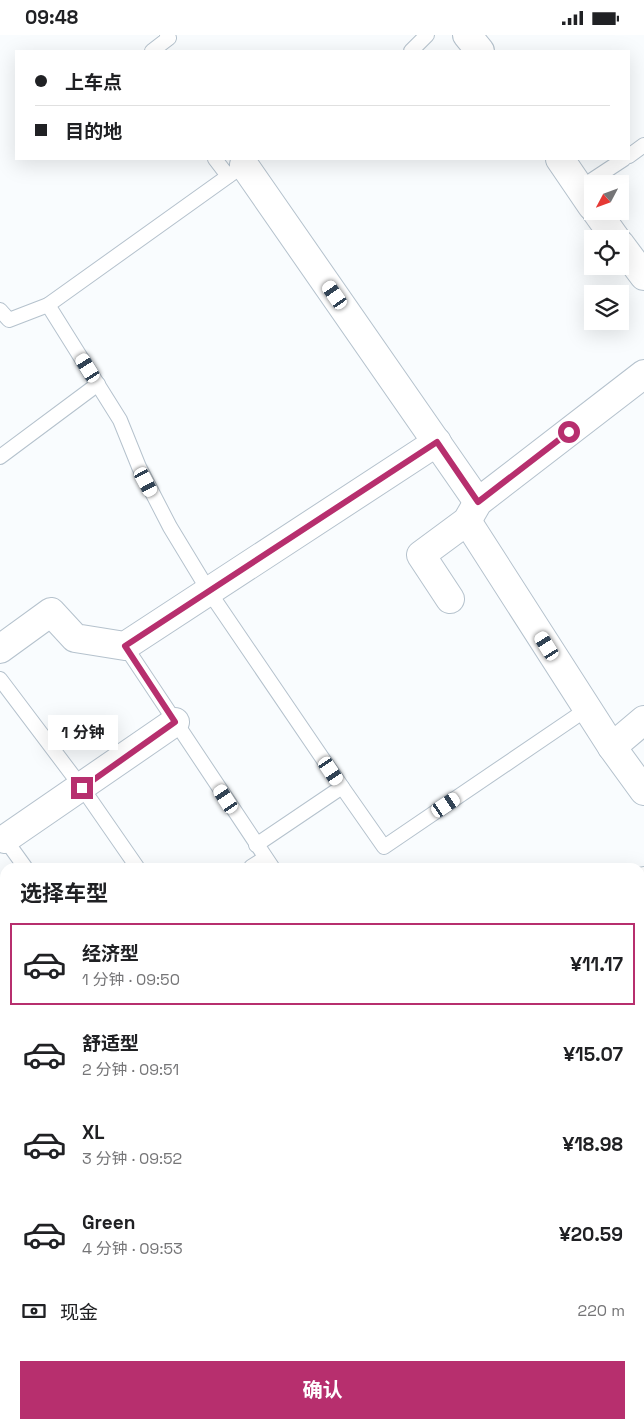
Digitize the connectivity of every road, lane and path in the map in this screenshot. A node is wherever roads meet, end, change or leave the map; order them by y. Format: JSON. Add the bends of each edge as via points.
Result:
{"nodes":[{"id":1,"x":167,"y":35,"type":"edge"},
{"id":2,"x":427,"y":35,"type":"edge"},
{"id":3,"x":467,"y":35,"type":"edge"},
{"id":4,"x":153,"y":50,"type":"edge"},
{"id":5,"x":412,"y":50,"type":"edge"},
{"id":6,"x":479,"y":50,"type":"edge"},
{"id":7,"x":644,"y":145,"type":"edge"},
{"id":8,"x":630,"y":154,"type":"edge"},
{"id":9,"x":218,"y":160,"type":"edge"},
{"id":10,"x":561,"y":160,"type":"edge"},
{"id":11,"x":623,"y":160,"type":"edge"},
{"id":12,"x":241,"y":167,"type":"edge"},
{"id":13,"x":608,"y":175,"type":"edge"},
{"id":14,"x":584,"y":194,"type":"edge"},
{"id":15,"x":629,"y":257,"type":"edge"},
{"id":16,"x":644,"y":276,"type":"edge"},
{"id":17,"x":48,"y":305,"type":"junction"},
{"id":18,"x":0,"y":310,"type":"edge"},
{"id":19,"x":644,"y":374,"type":"edge"},
{"id":20,"x":98,"y":384,"type":"junction"},
{"id":21,"x":437,"y":442,"type":"junction"},
{"id":22,"x":0,"y":457,"type":"edge"},
{"id":23,"x":473,"y":512,"type":"junction"},
{"id":24,"x":210,"y":593,"type":"junction"},
{"id":25,"x":450,"y":599,"type":"dead end"},
{"id":26,"x":125,"y":646,"type":"junction"},
{"id":27,"x":0,"y":649,"type":"edge"},
{"id":28,"x":0,"y":679,"type":"edge"},
{"id":29,"x":587,"y":709,"type":"junction"},
{"id":30,"x":644,"y":720,"type":"edge"},
{"id":31,"x":175,"y":722,"type":"junction"},
{"id":32,"x":612,"y":747,"type":"junction"},
{"id":33,"x":342,"y":787,"type":"junction"},
{"id":34,"x":82,"y":788,"type":"junction"},
{"id":35,"x":644,"y":791,"type":"edge"},
{"id":36,"x":3,"y":836,"type":"edge"},
{"id":37,"x":256,"y":845,"type":"junction"},
{"id":38,"x":22,"y":863,"type":"edge"},
{"id":39,"x":133,"y":863,"type":"edge"},
{"id":40,"x":268,"y":863,"type":"edge"}],
"edges":[{"from":1,"to":4,"type":"lane","via":[[169,38]]},
{"from":2,"to":5,"type":"lane"},
{"from":3,"to":6,"type":"street"},
{"from":7,"to":8,"type":"lane"},
{"from":9,"to":12,"type":"lane"},
{"from":10,"to":14,"type":"street"},
{"from":11,"to":13,"type":"lane"},
{"from":12,"to":17,"type":"lane"},
{"from":12,"to":21,"type":"street"},
{"from":15,"to":16,"type":"street"},
{"from":17,"to":18,"type":"lane","via":[[9,320]]},
{"from":17,"to":20,"type":"lane"},
{"from":19,"to":23,"type":"street"},
{"from":20,"to":22,"type":"lane"},
{"from":20,"to":24,"type":"lane","via":[[120,420],[139,467],[170,527]]},
{"from":21,"to":23,"type":"street"},
{"from":21,"to":24,"type":"street"},
{"from":23,"to":25,"type":"street","via":[[421,555]]},
{"from":23,"to":29,"type":"street"},
{"from":24,"to":26,"type":"street"},
{"from":24,"to":33,"type":"lane"},
{"from":26,"to":27,"type":"street","via":[[75,638],[51,612]]},
{"from":26,"to":31,"type":"lane"},
{"from":28,"to":34,"type":"lane"},
{"from":29,"to":32,"type":"street"},
{"from":29,"to":33,"type":"lane","via":[[384,847]]},
{"from":30,"to":32,"type":"street"},
{"from":31,"to":34,"type":"street"},
{"from":31,"to":37,"type":"lane"},
{"from":32,"to":35,"type":"street"},
{"from":33,"to":37,"type":"lane"},
{"from":34,"to":36,"type":"street"},
{"from":34,"to":39,"type":"lane"},
{"from":36,"to":38,"type":"lane"},
{"from":37,"to":40,"type":"lane"}]}
